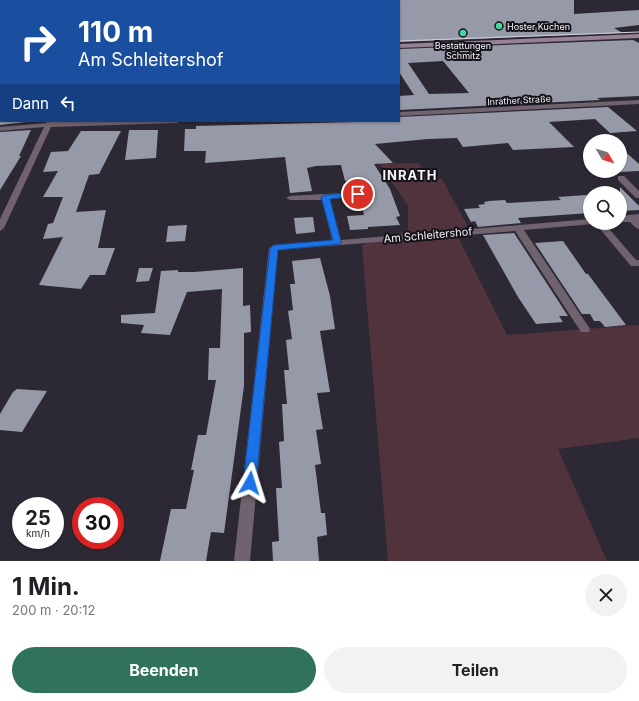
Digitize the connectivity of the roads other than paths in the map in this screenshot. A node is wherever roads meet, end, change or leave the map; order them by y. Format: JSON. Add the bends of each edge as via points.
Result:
{"nodes":[{"id":1,"x":639,"y":30,"type":"edge"},
{"id":2,"x":484,"y":36,"type":"dead end"},
{"id":3,"x":639,"y":36,"type":"edge"},
{"id":4,"x":400,"y":46,"type":"edge"},
{"id":5,"x":639,"y":102,"type":"edge"},
{"id":6,"x":400,"y":114,"type":"edge"},
{"id":7,"x":113,"y":122,"type":"edge"},
{"id":8,"x":49,"y":123,"type":"edge"},
{"id":9,"x":0,"y":129,"type":"edge"},
{"id":10,"x":621,"y":178,"type":"dead end"},
{"id":11,"x":358,"y":194,"type":"dead end"},
{"id":12,"x":639,"y":196,"type":"edge"},
{"id":13,"x":325,"y":197,"type":"junction"},
{"id":14,"x":290,"y":198,"type":"dead end"},
{"id":15,"x":635,"y":218,"type":"edge"},
{"id":16,"x":583,"y":223,"type":"edge"},
{"id":17,"x":639,"y":226,"type":"edge"},
{"id":18,"x":0,"y":228,"type":"edge"},
{"id":19,"x":518,"y":228,"type":"junction"},
{"id":20,"x":605,"y":230,"type":"edge"},
{"id":21,"x":337,"y":242,"type":"junction"},
{"id":22,"x":639,"y":263,"type":"edge"},
{"id":23,"x":585,"y":329,"type":"dead end"},
{"id":24,"x":242,"y":561,"type":"edge"}],
"edges":[{"from":1,"to":2,"type":"street"},
{"from":3,"to":4,"type":"street"},
{"from":5,"to":6,"type":"street","name":"Inrather Straße"},
{"from":7,"to":8,"type":"street"},
{"from":8,"to":9,"type":"street"},
{"from":8,"to":18,"type":"street"},
{"from":10,"to":12,"type":"street"},
{"from":11,"to":13,"type":"street"},
{"from":13,"to":14,"type":"street"},
{"from":13,"to":21,"type":"street"},
{"from":15,"to":17,"type":"street"},
{"from":16,"to":19,"type":"street","name":"Am Schleitershof"},
{"from":19,"to":21,"type":"street","name":"Am Schleitershof"},
{"from":19,"to":23,"type":"street"},
{"from":20,"to":22,"type":"street","via":[[634,264]]},
{"from":21,"to":24,"type":"street","name":"Am Schleitershof","via":[[274,248]]}]}
